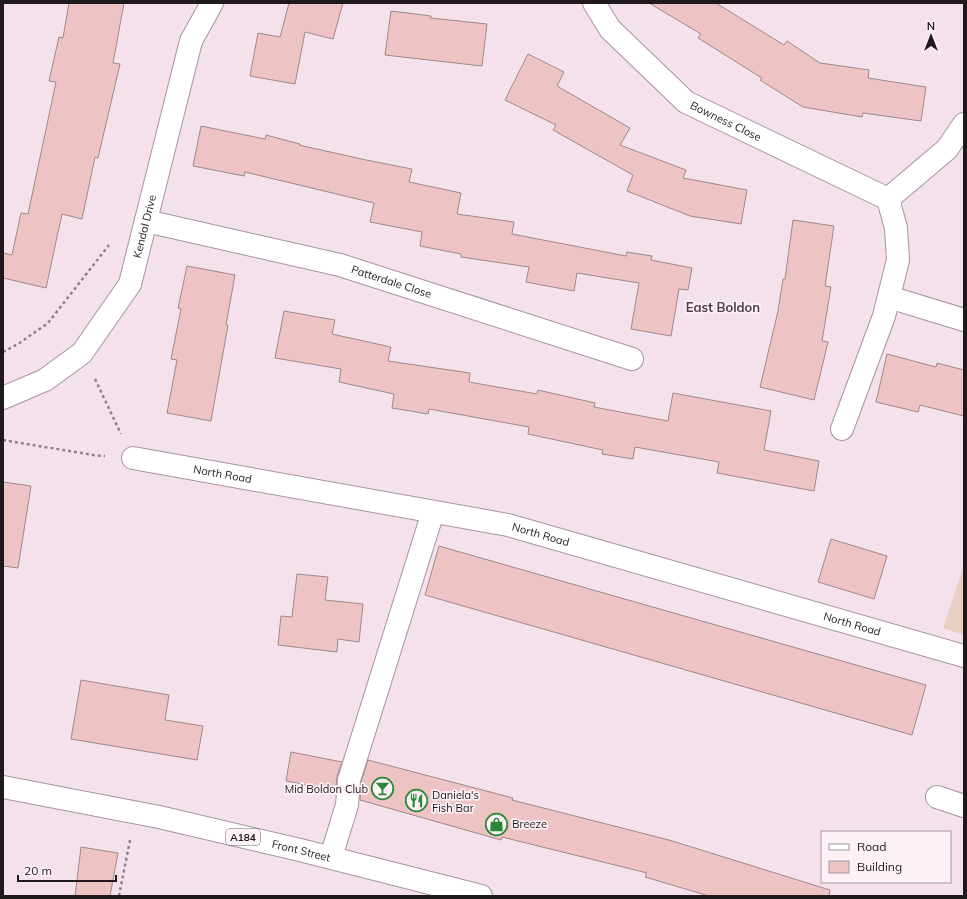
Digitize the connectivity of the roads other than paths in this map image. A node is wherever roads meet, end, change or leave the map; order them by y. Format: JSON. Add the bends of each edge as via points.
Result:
{"nodes":[{"id":1,"x":212,"y":3,"type":"edge"},
{"id":2,"x":594,"y":3,"type":"edge"},
{"id":3,"x":964,"y":124,"type":"edge"},
{"id":4,"x":888,"y":199,"type":"junction"},
{"id":5,"x":146,"y":221,"type":"junction"},
{"id":6,"x":889,"y":298,"type":"junction"},
{"id":7,"x":964,"y":320,"type":"edge"},
{"id":8,"x":632,"y":359,"type":"dead end"},
{"id":9,"x":3,"y":398,"type":"edge"},
{"id":10,"x":842,"y":429,"type":"dead end"},
{"id":11,"x":133,"y":458,"type":"road end"},
{"id":12,"x":433,"y":512,"type":"junction"},
{"id":13,"x":964,"y":656,"type":"edge"},
{"id":14,"x":3,"y":787,"type":"edge"},
{"id":15,"x":937,"y":797,"type":"dead end"},
{"id":16,"x":964,"y":806,"type":"edge"},
{"id":17,"x":331,"y":857,"type":"junction"},
{"id":18,"x":481,"y":896,"type":"edge"}],
"edges":[{"from":1,"to":5,"type":"street","name":"Kendal Drive","via":[[191,41]]},
{"from":2,"to":4,"type":"street","name":"Bowness Close","via":[[610,29],[686,102]]},
{"from":3,"to":4,"type":"street","via":[[948,149]]},
{"from":4,"to":6,"type":"street","via":[[896,228],[898,260]]},
{"from":5,"to":8,"type":"street","name":"Patterdale Close","via":[[340,265]]},
{"from":5,"to":9,"type":"street","name":"Kendal Drive","via":[[130,284],[82,353],[45,380]]},
{"from":6,"to":7,"type":"street"},
{"from":6,"to":10,"type":"street"},
{"from":11,"to":12,"type":"street","name":"North Road"},
{"from":12,"to":13,"type":"street","name":"North Road","via":[[508,525]]},
{"from":12,"to":17,"type":"street","via":[[349,780],[347,805]]},
{"from":14,"to":17,"type":"street","name":"Front Street","number":"A184","via":[[136,812]]},
{"from":15,"to":16,"type":"street"},
{"from":17,"to":18,"type":"street","name":"Front Street","number":"A184"}]}
